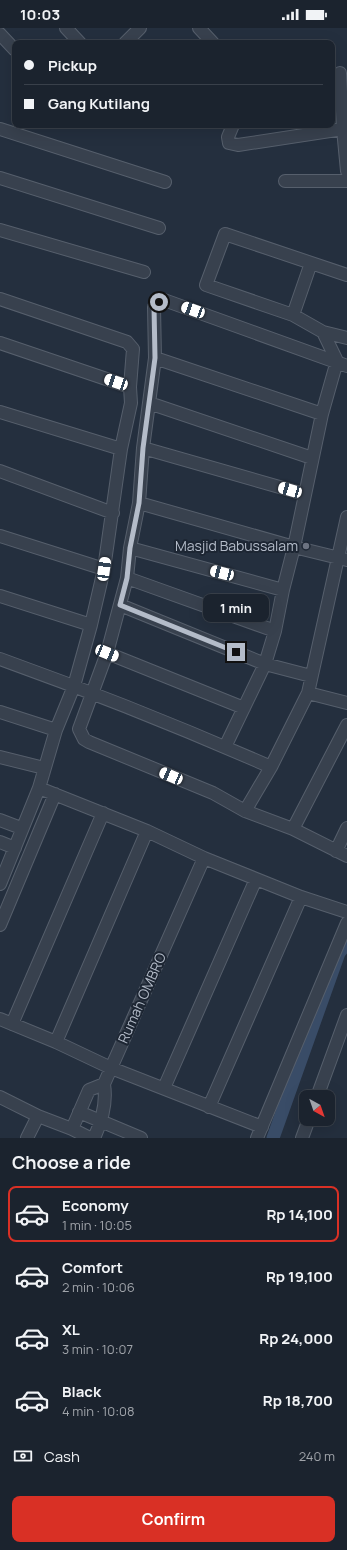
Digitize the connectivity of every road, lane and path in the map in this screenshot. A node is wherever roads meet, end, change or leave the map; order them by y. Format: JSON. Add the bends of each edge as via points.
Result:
{"nodes":[{"id":1,"x":66,"y":28,"type":"edge"},
{"id":2,"x":199,"y":28,"type":"edge"},
{"id":3,"x":134,"y":30,"type":"edge"},
{"id":4,"x":1,"y":40,"type":"edge"},
{"id":5,"x":77,"y":40,"type":"edge"},
{"id":6,"x":127,"y":40,"type":"edge"},
{"id":7,"x":210,"y":40,"type":"edge"},
{"id":8,"x":12,"y":48,"type":"edge"},
{"id":9,"x":340,"y":73,"type":"edge"},
{"id":10,"x":0,"y":128,"type":"edge"},
{"id":11,"x":232,"y":128,"type":"edge"},
{"id":12,"x":342,"y":129,"type":"junction"},
{"id":13,"x":347,"y":170,"type":"edge"},
{"id":14,"x":0,"y":178,"type":"edge"},
{"id":15,"x":285,"y":181,"type":"dead end"},
{"id":16,"x":347,"y":181,"type":"edge"},
{"id":17,"x":165,"y":182,"type":"dead end"},
{"id":18,"x":159,"y":228,"type":"dead end"},
{"id":19,"x":0,"y":230,"type":"edge"},
{"id":20,"x":310,"y":263,"type":"junction"},
{"id":21,"x":144,"y":272,"type":"dead end"},
{"id":22,"x":347,"y":275,"type":"edge"},
{"id":23,"x":0,"y":299,"type":"edge"},
{"id":24,"x":293,"y":315,"type":"junction"},
{"id":25,"x":323,"y":332,"type":"junction"},
{"id":26,"x":347,"y":338,"type":"edge"},
{"id":27,"x":0,"y":342,"type":"edge"},
{"id":28,"x":155,"y":358,"type":"junction"},
{"id":29,"x":342,"y":364,"type":"edge"},
{"id":30,"x":130,"y":387,"type":"junction"},
{"id":31,"x":149,"y":403,"type":"junction"},
{"id":32,"x":0,"y":412,"type":"edge"},
{"id":33,"x":322,"y":414,"type":"junction"},
{"id":34,"x":143,"y":448,"type":"junction"},
{"id":35,"x":121,"y":450,"type":"junction"},
{"id":36,"x":312,"y":458,"type":"junction"},
{"id":37,"x":0,"y":470,"type":"edge"},
{"id":38,"x":304,"y":494,"type":"junction"},
{"id":39,"x":139,"y":503,"type":"junction"},
{"id":40,"x":113,"y":513,"type":"junction"},
{"id":41,"x":347,"y":517,"type":"edge"},
{"id":42,"x":0,"y":536,"type":"edge"},
{"id":43,"x":294,"y":547,"type":"junction"},
{"id":44,"x":130,"y":548,"type":"junction"},
{"id":45,"x":343,"y":559,"type":"edge"},
{"id":46,"x":104,"y":569,"type":"junction"},
{"id":47,"x":127,"y":578,"type":"junction"},
{"id":48,"x":283,"y":590,"type":"junction"},
{"id":49,"x":0,"y":596,"type":"edge"},
{"id":50,"x":120,"y":605,"type":"junction"},
{"id":51,"x":91,"y":625,"type":"junction"},
{"id":52,"x":275,"y":630,"type":"junction"},
{"id":53,"x":107,"y":653,"type":"junction"},
{"id":54,"x":0,"y":659,"type":"edge"},
{"id":55,"x":265,"y":664,"type":"junction"},
{"id":56,"x":311,"y":676,"type":"junction"},
{"id":57,"x":74,"y":686,"type":"junction"},
{"id":58,"x":92,"y":693,"type":"junction"},
{"id":59,"x":308,"y":693,"type":"junction"},
{"id":60,"x":347,"y":703,"type":"edge"},
{"id":61,"x":244,"y":708,"type":"junction"},
{"id":62,"x":0,"y":712,"type":"edge"},
{"id":63,"x":347,"y":725,"type":"edge"},
{"id":64,"x":56,"y":730,"type":"junction"},
{"id":65,"x":225,"y":747,"type":"junction"},
{"id":66,"x":0,"y":757,"type":"edge"},
{"id":67,"x":271,"y":767,"type":"junction"},
{"id":68,"x":44,"y":768,"type":"junction"},
{"id":69,"x":39,"y":788,"type":"junction"},
{"id":70,"x":55,"y":794,"type":"junction"},
{"id":71,"x":245,"y":810,"type":"junction"},
{"id":72,"x":103,"y":813,"type":"junction"},
{"id":73,"x":0,"y":820,"type":"edge"},
{"id":74,"x":22,"y":828,"type":"junction"},
{"id":75,"x":347,"y":828,"type":"edge"},
{"id":76,"x":293,"y":829,"type":"junction"},
{"id":77,"x":147,"y":831,"type":"junction"},
{"id":78,"x":0,"y":842,"type":"edge"},
{"id":79,"x":15,"y":848,"type":"junction"},
{"id":80,"x":342,"y":853,"type":"edge"},
{"id":81,"x":204,"y":858,"type":"junction"},
{"id":82,"x":256,"y":879,"type":"junction"},
{"id":83,"x":0,"y":884,"type":"edge"},
{"id":84,"x":301,"y":897,"type":"junction"},
{"id":85,"x":347,"y":912,"type":"edge"},
{"id":86,"x":347,"y":923,"type":"edge"},
{"id":87,"x":0,"y":925,"type":"edge"},
{"id":88,"x":347,"y":1015,"type":"edge"},
{"id":89,"x":0,"y":1019,"type":"edge"},
{"id":90,"x":12,"y":1024,"type":"junction"},
{"id":91,"x":56,"y":1042,"type":"junction"},
{"id":92,"x":112,"y":1068,"type":"junction"},
{"id":93,"x":104,"y":1084,"type":"junction"},
{"id":94,"x":164,"y":1088,"type":"junction"},
{"id":95,"x":320,"y":1090,"type":"edge"},
{"id":96,"x":0,"y":1097,"type":"edge"},
{"id":97,"x":208,"y":1106,"type":"junction"},
{"id":98,"x":79,"y":1112,"type":"junction"},
{"id":99,"x":38,"y":1116,"type":"junction"},
{"id":100,"x":101,"y":1122,"type":"junction"},
{"id":101,"x":306,"y":1126,"type":"edge"},
{"id":102,"x":72,"y":1129,"type":"junction"},
{"id":103,"x":259,"y":1132,"type":"edge"},
{"id":104,"x":26,"y":1138,"type":"edge"},
{"id":105,"x":90,"y":1138,"type":"edge"},
{"id":106,"x":94,"y":1138,"type":"edge"},
{"id":107,"x":140,"y":1138,"type":"edge"},
{"id":108,"x":302,"y":1138,"type":"edge"}],
"edges":[{"from":1,"to":5,"type":"street"},
{"from":2,"to":7,"type":"street"},
{"from":3,"to":6,"type":"street"},
{"from":4,"to":8,"type":"street"},
{"from":9,"to":12,"type":"street"},
{"from":10,"to":17,"type":"street"},
{"from":11,"to":12,"type":"street","via":[[228,137],[229,143],[238,146]]},
{"from":12,"to":13,"type":"street"},
{"from":14,"to":18,"type":"street"},
{"from":15,"to":16,"type":"street"},
{"from":19,"to":21,"type":"street"},
{"from":20,"to":22,"type":"street"},
{"from":20,"to":24,"type":"street"},
{"from":20,"to":24,"type":"street","via":[[225,234],[206,285]]},
{"from":23,"to":30,"type":"street","via":[[127,342],[133,349]]},
{"from":24,"to":25,"type":"street"},
{"from":25,"to":26,"type":"street"},
{"from":25,"to":29,"type":"street"},
{"from":27,"to":30,"type":"street"},
{"from":28,"to":29,"type":"street","via":[[154,307],[164,300]]},
{"from":28,"to":31,"type":"street"},
{"from":28,"to":33,"type":"street"},
{"from":29,"to":33,"type":"street"},
{"from":30,"to":35,"type":"street","via":[[131,403]]},
{"from":31,"to":34,"type":"street"},
{"from":31,"to":36,"type":"street"},
{"from":32,"to":35,"type":"street"},
{"from":33,"to":36,"type":"street"},
{"from":34,"to":38,"type":"street"},
{"from":34,"to":39,"type":"street"},
{"from":35,"to":40,"type":"street"},
{"from":36,"to":38,"type":"street"},
{"from":37,"to":40,"type":"street"},
{"from":38,"to":43,"type":"street"},
{"from":39,"to":43,"type":"street"},
{"from":39,"to":44,"type":"street"},
{"from":40,"to":46,"type":"street"},
{"from":41,"to":45,"type":"street"},
{"from":42,"to":46,"type":"street"},
{"from":43,"to":45,"type":"street"},
{"from":43,"to":48,"type":"street"},
{"from":44,"to":47,"type":"street"},
{"from":44,"to":48,"type":"street"},
{"from":45,"to":56,"type":"street"},
{"from":46,"to":51,"type":"street"},
{"from":47,"to":50,"type":"street"},
{"from":47,"to":52,"type":"street"},
{"from":48,"to":52,"type":"street"},
{"from":49,"to":51,"type":"street"},
{"from":50,"to":53,"type":"street"},
{"from":50,"to":55,"type":"street"},
{"from":51,"to":57,"type":"street"},
{"from":52,"to":55,"type":"street"},
{"from":53,"to":58,"type":"street"},
{"from":53,"to":61,"type":"street"},
{"from":54,"to":57,"type":"street"},
{"from":55,"to":56,"type":"street"},
{"from":55,"to":61,"type":"street"},
{"from":56,"to":59,"type":"street"},
{"from":57,"to":58,"type":"street"},
{"from":57,"to":64,"type":"street"},
{"from":58,"to":65,"type":"street"},
{"from":58,"to":71,"type":"street","via":[[79,730],[84,739]]},
{"from":59,"to":60,"type":"street"},
{"from":59,"to":67,"type":"street"},
{"from":61,"to":65,"type":"street"},
{"from":62,"to":64,"type":"street"},
{"from":63,"to":76,"type":"street"},
{"from":64,"to":68,"type":"street"},
{"from":65,"to":67,"type":"street"},
{"from":66,"to":68,"type":"street"},
{"from":67,"to":71,"type":"street"},
{"from":68,"to":69,"type":"street"},
{"from":69,"to":70,"type":"street"},
{"from":69,"to":74,"type":"street"},
{"from":70,"to":72,"type":"street"},
{"from":70,"to":87,"type":"street"},
{"from":71,"to":76,"type":"street"},
{"from":72,"to":77,"type":"street"},
{"from":72,"to":90,"type":"street"},
{"from":73,"to":74,"type":"street"},
{"from":74,"to":79,"type":"street"},
{"from":75,"to":80,"type":"street"},
{"from":76,"to":80,"type":"street"},
{"from":77,"to":81,"type":"street"},
{"from":77,"to":91,"type":"street"},
{"from":78,"to":79,"type":"street"},
{"from":79,"to":83,"type":"street"},
{"from":81,"to":82,"type":"street"},
{"from":81,"to":92,"type":"street","name":"Rumah OMBRO"},
{"from":82,"to":84,"type":"street"},
{"from":82,"to":94,"type":"street"},
{"from":84,"to":85,"type":"street"},
{"from":84,"to":97,"type":"street"},
{"from":86,"to":103,"type":"street"},
{"from":88,"to":95,"type":"street"},
{"from":89,"to":90,"type":"street"},
{"from":90,"to":91,"type":"street"},
{"from":91,"to":92,"type":"street"},
{"from":92,"to":93,"type":"street","name":"Rumah OMBRO"},
{"from":92,"to":94,"type":"street"},
{"from":93,"to":98,"type":"street","via":[[89,1090]]},
{"from":93,"to":100,"type":"street","via":[[106,1095]]},
{"from":94,"to":97,"type":"street"},
{"from":96,"to":99,"type":"street"},
{"from":97,"to":103,"type":"street"},
{"from":98,"to":100,"type":"street"},
{"from":98,"to":102,"type":"street"},
{"from":99,"to":102,"type":"street"},
{"from":99,"to":104,"type":"street"},
{"from":100,"to":106,"type":"street"},
{"from":100,"to":107,"type":"street"},
{"from":101,"to":108,"type":"street"},
{"from":102,"to":105,"type":"street"}]}
